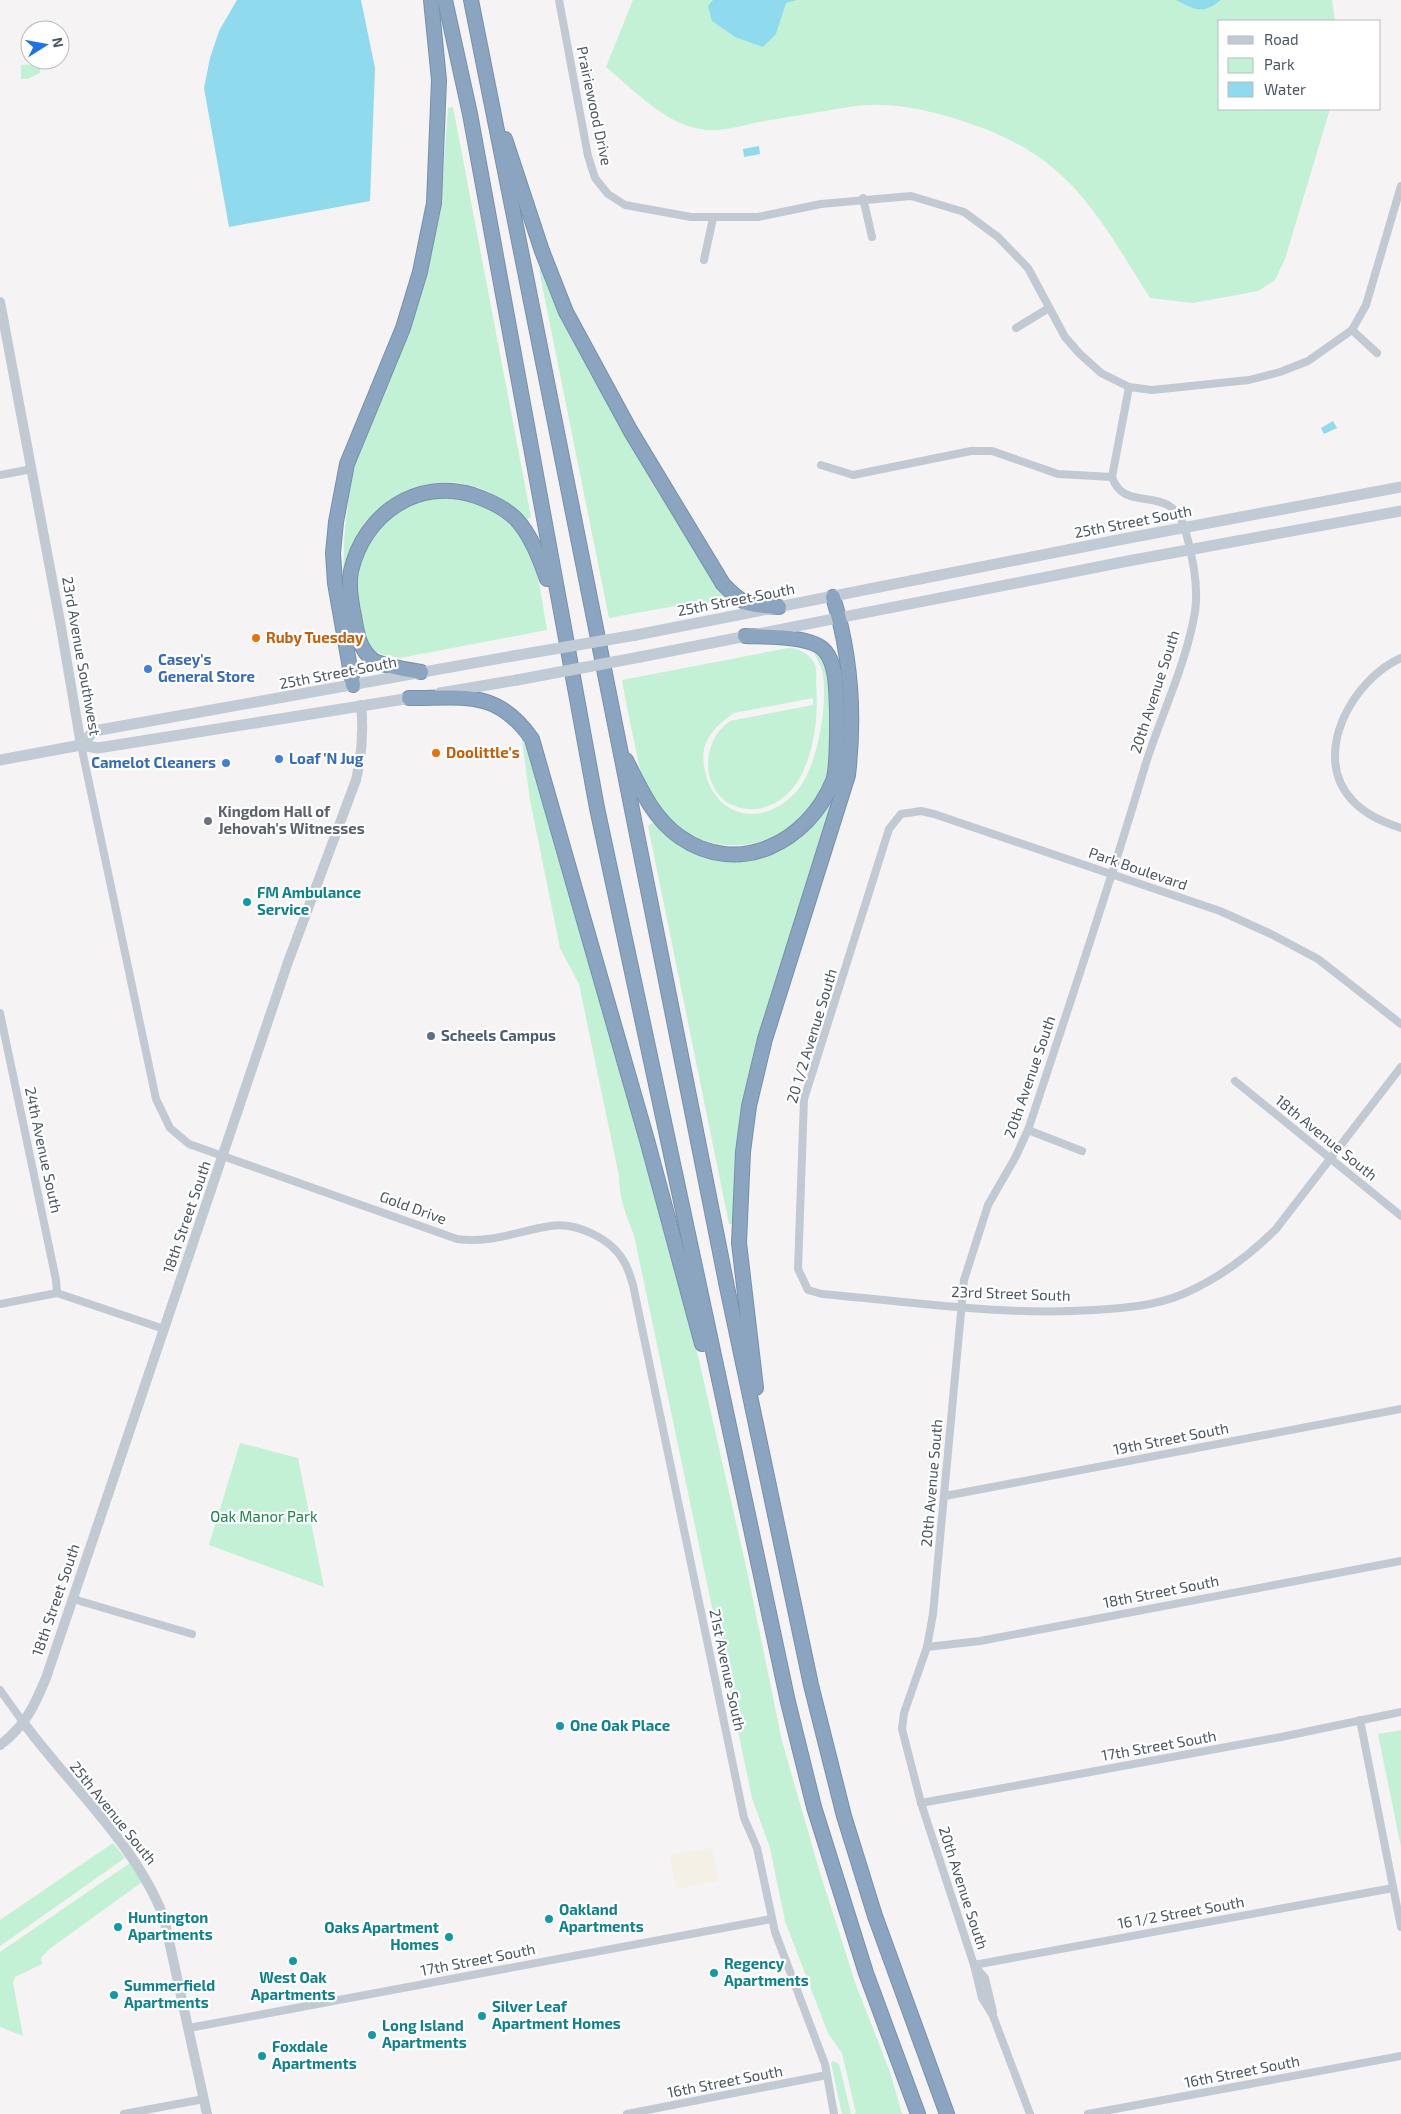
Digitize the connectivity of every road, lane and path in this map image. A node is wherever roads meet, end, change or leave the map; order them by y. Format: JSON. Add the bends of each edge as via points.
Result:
{"nodes":[{"id":1,"x":431,"y":0,"type":"edge"},
{"id":2,"x":445,"y":0,"type":"edge"},
{"id":3,"x":471,"y":0,"type":"edge"},
{"id":4,"x":559,"y":0,"type":"edge"},
{"id":5,"x":489,"y":92,"type":"junction"},
{"id":6,"x":1401,"y":186,"type":"edge"},
{"id":7,"x":863,"y":198,"type":"junction"},
{"id":8,"x":713,"y":218,"type":"junction"},
{"id":9,"x":872,"y":237,"type":"dead end"},
{"id":10,"x":704,"y":260,"type":"dead end"},
{"id":11,"x":0,"y":302,"type":"edge"},
{"id":12,"x":1050,"y":308,"type":"junction"},
{"id":13,"x":1016,"y":328,"type":"dead end"},
{"id":14,"x":1352,"y":330,"type":"junction"},
{"id":15,"x":1377,"y":353,"type":"dead end"},
{"id":16,"x":1129,"y":387,"type":"junction"},
{"id":17,"x":821,"y":465,"type":"dead end"},
{"id":18,"x":32,"y":469,"type":"junction"},
{"id":19,"x":0,"y":475,"type":"edge"},
{"id":20,"x":1112,"y":477,"type":"junction"},
{"id":21,"x":1401,"y":487,"type":"edge"},
{"id":22,"x":1401,"y":511,"type":"edge"},
{"id":23,"x":1184,"y":527,"type":"junction"},
{"id":24,"x":1190,"y":550,"type":"junction"},
{"id":25,"x":833,"y":597,"type":"junction"},
{"id":26,"x":779,"y":607,"type":"junction"},
{"id":27,"x":561,"y":616,"type":"junction"},
{"id":28,"x":840,"y":618,"type":"junction"},
{"id":29,"x":745,"y":636,"type":"junction"},
{"id":30,"x":1401,"y":658,"type":"edge"},
{"id":31,"x":421,"y":672,"type":"junction"},
{"id":32,"x":353,"y":685,"type":"junction"},
{"id":33,"x":409,"y":698,"type":"junction"},
{"id":34,"x":361,"y":705,"type":"junction"},
{"id":35,"x":81,"y":745,"type":"junction"},
{"id":36,"x":618,"y":746,"type":"junction"},
{"id":37,"x":0,"y":760,"type":"edge"},
{"id":38,"x":1401,"y":828,"type":"edge"},
{"id":39,"x":877,"y":870,"type":"joint"},
{"id":40,"x":1112,"y":873,"type":"junction"},
{"id":41,"x":0,"y":1014,"type":"edge"},
{"id":42,"x":1401,"y":1024,"type":"edge"},
{"id":43,"x":1401,"y":1067,"type":"edge"},
{"id":44,"x":1234,"y":1081,"type":"dead end"},
{"id":45,"x":1028,"y":1130,"type":"junction"},
{"id":46,"x":1082,"y":1151,"type":"dead end"},
{"id":47,"x":223,"y":1157,"type":"junction"},
{"id":48,"x":1330,"y":1158,"type":"junction"},
{"id":49,"x":798,"y":1213,"type":"joint"},
{"id":50,"x":1401,"y":1216,"type":"edge"},
{"id":51,"x":598,"y":1236,"type":"joint"},
{"id":52,"x":56,"y":1292,"type":"junction"},
{"id":53,"x":0,"y":1304,"type":"edge"},
{"id":54,"x":962,"y":1307,"type":"junction"},
{"id":55,"x":164,"y":1329,"type":"junction"},
{"id":56,"x":1401,"y":1409,"type":"edge"},
{"id":57,"x":732,"y":1444,"type":"junction"},
{"id":58,"x":767,"y":1478,"type":"junction"},
{"id":59,"x":945,"y":1496,"type":"junction"},
{"id":60,"x":1401,"y":1561,"type":"edge"},
{"id":61,"x":73,"y":1600,"type":"junction"},
{"id":62,"x":192,"y":1634,"type":"dead end"},
{"id":63,"x":927,"y":1647,"type":"junction"},
{"id":64,"x":0,"y":1690,"type":"edge"},
{"id":65,"x":1401,"y":1712,"type":"edge"},
{"id":66,"x":1360,"y":1720,"type":"junction"},
{"id":67,"x":23,"y":1722,"type":"junction"},
{"id":68,"x":0,"y":1745,"type":"edge"},
{"id":69,"x":921,"y":1803,"type":"junction"},
{"id":70,"x":1393,"y":1888,"type":"junction"},
{"id":71,"x":771,"y":1919,"type":"junction"},
{"id":72,"x":1401,"y":1927,"type":"edge"},
{"id":73,"x":974,"y":1965,"type":"junction"},
{"id":74,"x":189,"y":2028,"type":"junction"},
{"id":75,"x":1401,"y":2056,"type":"edge"},
{"id":76,"x":827,"y":2076,"type":"junction"},
{"id":77,"x":204,"y":2099,"type":"junction"},
{"id":78,"x":657,"y":2111,"type":"edge"},
{"id":79,"x":124,"y":2114,"type":"edge"},
{"id":80,"x":207,"y":2114,"type":"edge"},
{"id":81,"x":627,"y":2114,"type":"edge"},
{"id":82,"x":834,"y":2114,"type":"edge"},
{"id":83,"x":918,"y":2114,"type":"edge"},
{"id":84,"x":947,"y":2114,"type":"edge"},
{"id":85,"x":1030,"y":2114,"type":"edge"},
{"id":86,"x":1088,"y":2114,"type":"edge"}],
"edges":[{"from":1,"to":32,"type":"highway","via":[[439,80],[434,203],[417,281],[402,328],[348,464],[336,522],[335,583]]},
{"from":2,"to":27,"type":"highway","via":[[470,114]]},
{"from":3,"to":5,"type":"highway"},
{"from":4,"to":8,"type":"street","name":"Prairiewood Drive","via":[[595,178],[608,194],[625,205]]},
{"from":5,"to":26,"type":"highway","via":[[542,251],[566,312],[630,430],[723,584],[749,605]]},
{"from":5,"to":36,"type":"highway"},
{"from":6,"to":14,"type":"street","name":"Prairiewood Drive","via":[[1366,305]]},
{"from":7,"to":8,"type":"street","name":"Prairiewood Drive","via":[[758,217]]},
{"from":7,"to":9,"type":"street"},
{"from":7,"to":12,"type":"street","name":"Prairiewood Drive","via":[[911,196],[964,212],[998,237],[1028,268]]},
{"from":8,"to":10,"type":"street"},
{"from":11,"to":18,"type":"street","name":"23rd Avenue Southwest"},
{"from":12,"to":13,"type":"street"},
{"from":12,"to":16,"type":"street","name":"Prairiewood Drive","via":[[1079,353],[1101,373]]},
{"from":14,"to":15,"type":"street"},
{"from":14,"to":16,"type":"street","name":"Prairiewood Drive","via":[[1308,361],[1249,380],[1152,390]]},
{"from":16,"to":20,"type":"street"},
{"from":17,"to":20,"type":"street","via":[[853,475],[971,451],[992,451],[1058,474]]},
{"from":18,"to":19,"type":"street"},
{"from":18,"to":35,"type":"street","name":"23rd Avenue Southwest"},
{"from":20,"to":23,"type":"street","name":"20th Avenue South","via":[[1115,486],[1124,494],[1172,506]]},
{"from":21,"to":23,"type":"main road","name":"25th Street South"},
{"from":22,"to":24,"type":"main road","name":"25th Street South"},
{"from":23,"to":24,"type":"street","name":"20th Avenue South"},
{"from":23,"to":25,"type":"main road","name":"25th Street South"},
{"from":24,"to":28,"type":"main road","name":"25th Street South"},
{"from":24,"to":40,"type":"street","name":"20th Avenue South","via":[[1195,610],[1186,652]]},
{"from":25,"to":26,"type":"main road","name":"25th Street South"},
{"from":25,"to":28,"type":"highway"},
{"from":26,"to":31,"type":"main road","name":"25th Street South","bridge":true},
{"from":27,"to":31,"type":"highway","via":[[533,544],[516,519],[488,500],[458,490],[428,491],[381,516],[356,554],[350,598],[362,647],[375,661]]},
{"from":27,"to":57,"type":"highway","via":[[596,808]]},
{"from":28,"to":29,"type":"main road","name":"25th Street South"},
{"from":28,"to":58,"type":"highway","via":[[852,706],[848,775],[765,1039],[748,1106],[743,1152],[739,1243]]},
{"from":29,"to":33,"type":"main road","name":"25th Street South","bridge":true},
{"from":29,"to":36,"type":"highway","via":[[786,638],[815,644],[825,650],[832,664],[837,722],[834,779],[816,813],[795,833],[767,850],[738,854],[711,851],[680,836],[651,808]]},
{"from":30,"to":38,"type":"street","via":[[1380,672],[1356,697],[1343,721],[1335,758],[1339,780],[1352,800],[1376,820]]},
{"from":31,"to":32,"type":"main road","name":"25th Street South"},
{"from":32,"to":34,"type":"main road","name":"18th Street South"},
{"from":32,"to":35,"type":"main road","name":"25th Street South","via":[[94,731]]},
{"from":33,"to":34,"type":"main road","name":"25th Street South"},
{"from":33,"to":57,"type":"highway","via":[[488,701],[520,722],[532,739],[573,874],[708,1368]]},
{"from":34,"to":35,"type":"main road","name":"25th Street South","via":[[98,748]]},
{"from":34,"to":47,"type":"street","name":"18th Street South","via":[[364,732],[356,780],[288,962]]},
{"from":35,"to":37,"type":"main road","name":"25th Street South"},
{"from":35,"to":47,"type":"street","name":"23rd Avenue Southwest","via":[[157,1103],[170,1128],[189,1144]]},
{"from":36,"to":58,"type":"highway"},
{"from":39,"to":40,"type":"street","name":"Park Boulevard","via":[[894,820],[901,814],[921,811]]},
{"from":39,"to":49,"type":"street","name":"20 1/2 Avenue South","via":[[804,1099]]},
{"from":40,"to":42,"type":"street","name":"Park Boulevard","via":[[1220,911],[1271,934],[1318,959]]},
{"from":40,"to":45,"type":"street","name":"20th Avenue South"},
{"from":41,"to":52,"type":"street","name":"24th Avenue South"},
{"from":43,"to":48,"type":"street","name":"23rd Street South"},
{"from":44,"to":48,"type":"street","name":"18th Avenue South"},
{"from":45,"to":46,"type":"street"},
{"from":45,"to":54,"type":"street","name":"20th Avenue South","via":[[988,1205],[964,1280]]},
{"from":47,"to":51,"type":"street","name":"Gold Drive","via":[[457,1239],[488,1240],[553,1225],[576,1227]]},
{"from":47,"to":55,"type":"street","name":"18th Street South"},
{"from":48,"to":50,"type":"street","name":"18th Avenue South"},
{"from":48,"to":54,"type":"street","name":"23rd Street South","via":[[1276,1229],[1256,1249],[1223,1272],[1182,1294],[1134,1308],[1046,1313]]},
{"from":49,"to":54,"type":"street","name":"23rd Street South","via":[[798,1269],[808,1290]]},
{"from":51,"to":71,"type":"street","name":"21st Avenue South","via":[[623,1259],[633,1284],[744,1818],[757,1848]]},
{"from":52,"to":53,"type":"street"},
{"from":52,"to":55,"type":"street"},
{"from":54,"to":59,"type":"street","name":"20th Avenue South"},
{"from":55,"to":61,"type":"street","name":"18th Street South"},
{"from":56,"to":59,"type":"street","name":"19th Street South"},
{"from":57,"to":83,"type":"highway","via":[[814,1807],[866,1973]]},
{"from":58,"to":84,"type":"highway","via":[[811,1685],[844,1816],[875,1916]]},
{"from":59,"to":63,"type":"street","name":"20th Avenue South"},
{"from":60,"to":63,"type":"street","name":"18th Street South","via":[[989,1639]]},
{"from":61,"to":62,"type":"street"},
{"from":61,"to":67,"type":"street","name":"18th Street South","via":[[33,1709]]},
{"from":63,"to":69,"type":"street","name":"20th Avenue South","via":[[904,1713],[902,1729]]},
{"from":64,"to":67,"type":"street","name":"25th Avenue South"},
{"from":65,"to":66,"type":"street","name":"17th Street South"},
{"from":66,"to":69,"type":"street","name":"17th Street South"},
{"from":66,"to":70,"type":"street"},
{"from":67,"to":68,"type":"street","name":"18th Street South"},
{"from":67,"to":74,"type":"street","name":"25th Avenue South","via":[[143,1873],[164,1918]]},
{"from":69,"to":73,"type":"street","name":"20th Avenue South"},
{"from":70,"to":72,"type":"street"},
{"from":70,"to":73,"type":"street","name":"16 1/2 Street South"},
{"from":71,"to":74,"type":"street","name":"17th Street South"},
{"from":71,"to":76,"type":"street","name":"21st Avenue South"},
{"from":73,"to":85,"type":"street","name":"20th Avenue South","via":[[985,1978],[993,2016]]},
{"from":74,"to":77,"type":"street","name":"25th Avenue South"},
{"from":75,"to":86,"type":"street","name":"16th Street South"},
{"from":76,"to":78,"type":"street","name":"16th Street South"},
{"from":76,"to":82,"type":"street","name":"21st Avenue South"},
{"from":77,"to":79,"type":"street"},
{"from":77,"to":80,"type":"street","name":"25th Avenue South"},
{"from":78,"to":81,"type":"street","name":"16th Street South"}]}
